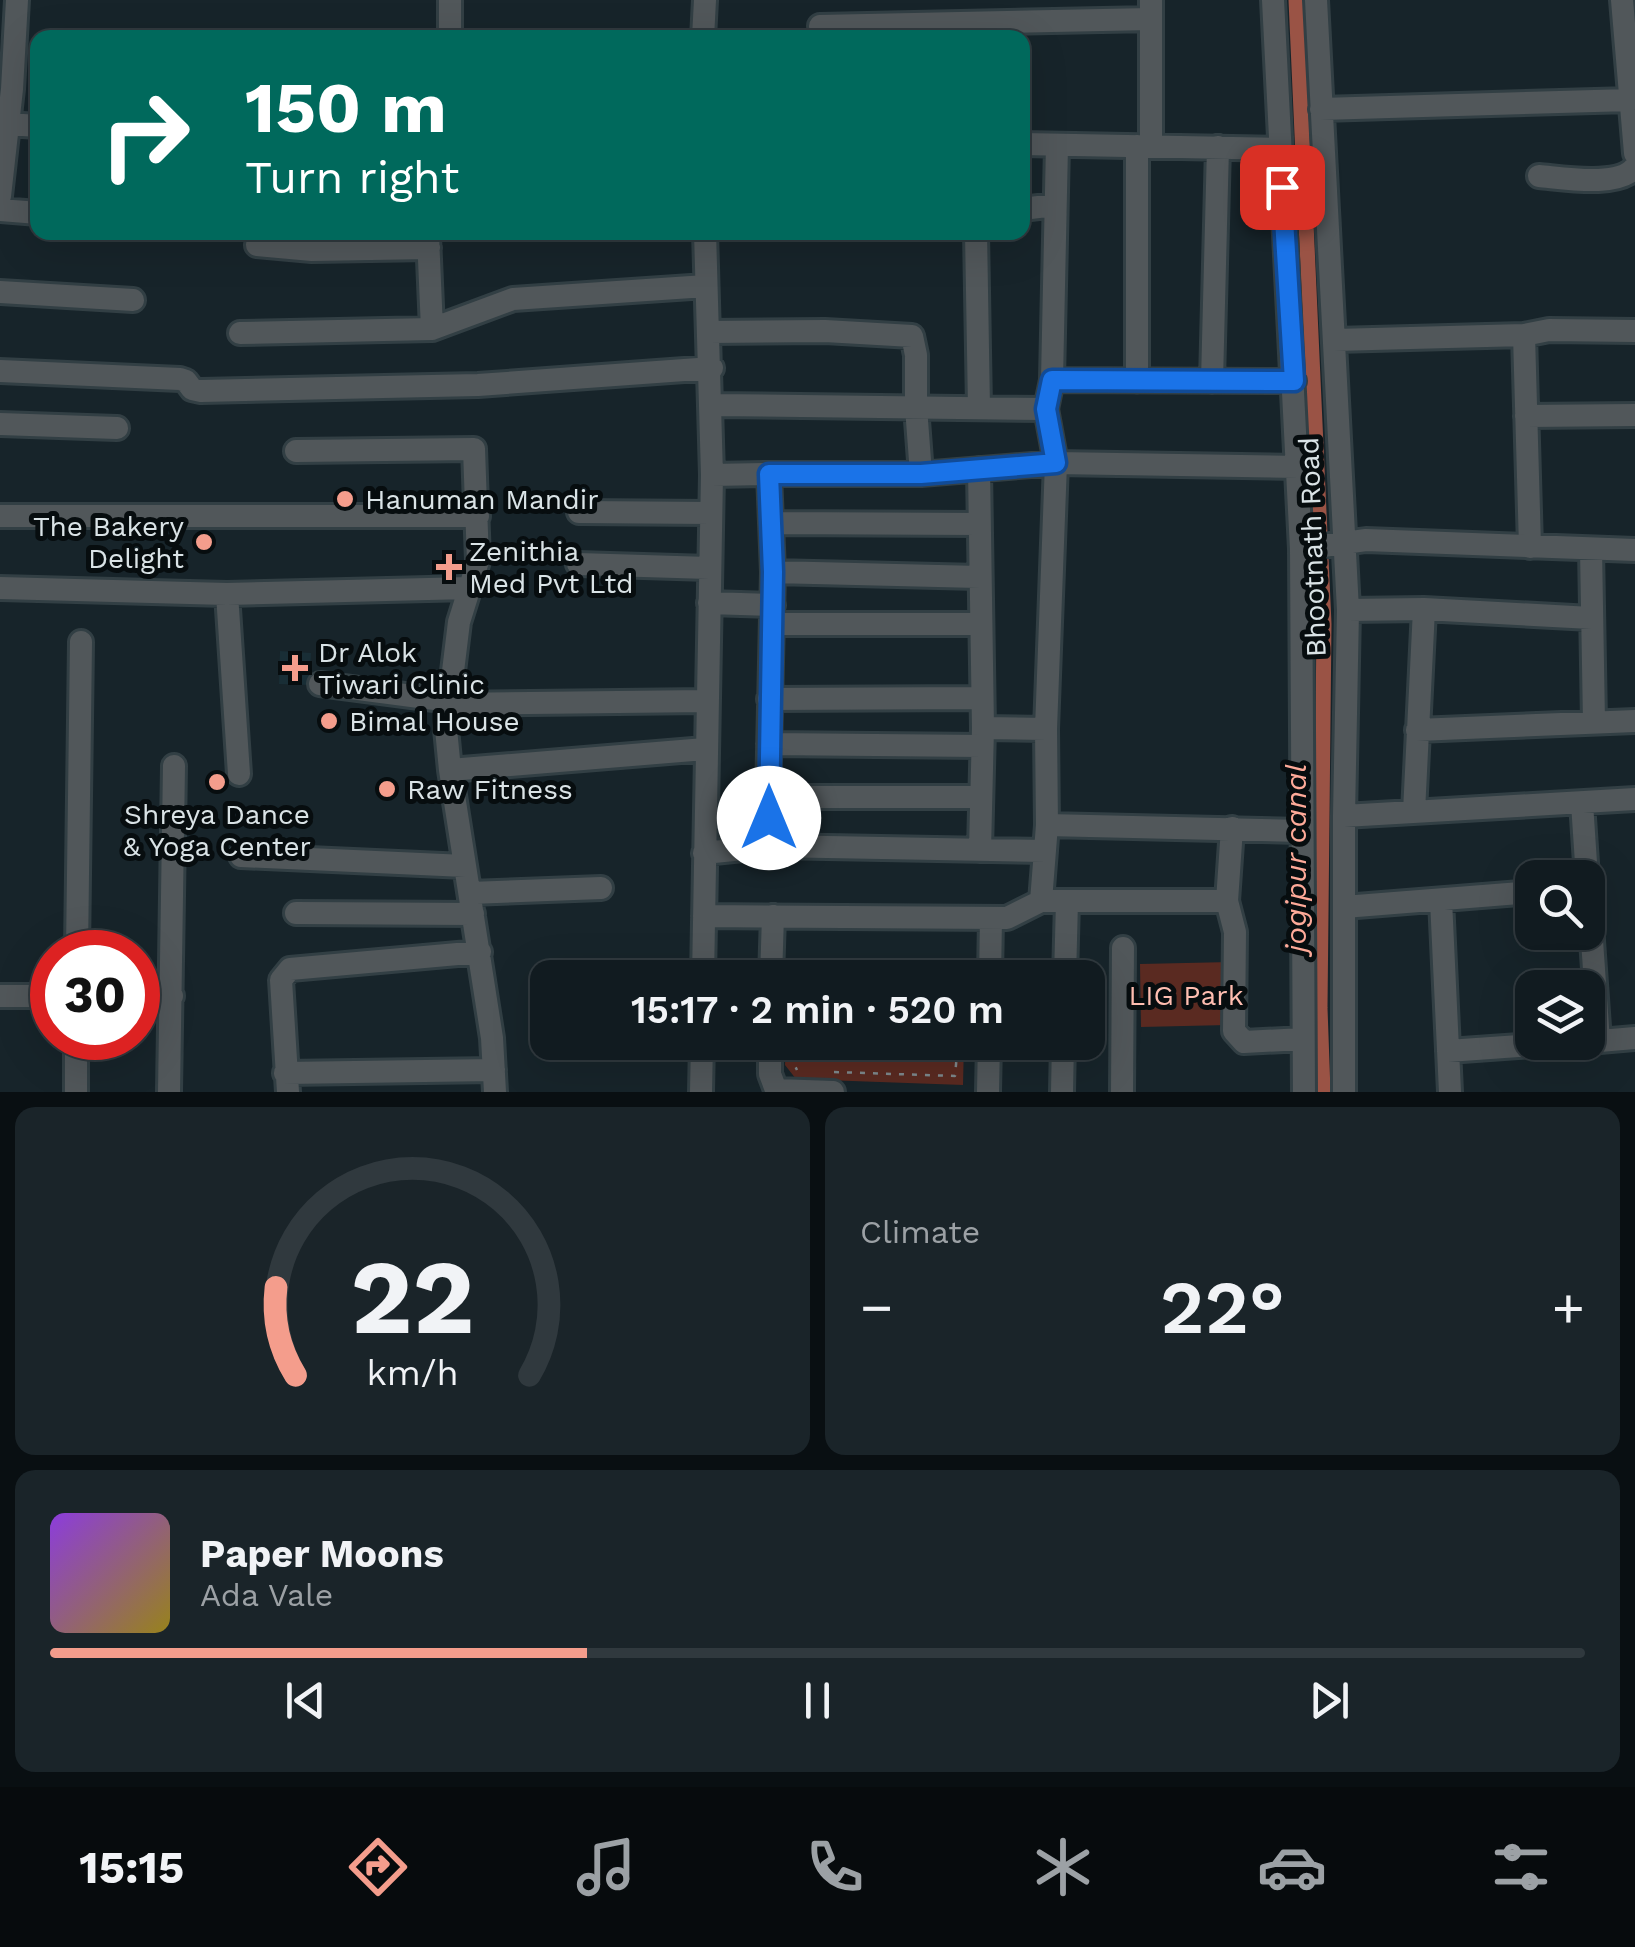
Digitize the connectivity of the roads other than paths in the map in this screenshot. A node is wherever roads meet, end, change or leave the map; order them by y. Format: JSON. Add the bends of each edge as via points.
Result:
{"nodes":[{"id":1,"x":17,"y":0,"type":"edge"},
{"id":2,"x":450,"y":0,"type":"edge"},
{"id":3,"x":705,"y":0,"type":"edge"},
{"id":4,"x":825,"y":0,"type":"edge"},
{"id":5,"x":1622,"y":0,"type":"edge"},
{"id":6,"x":1314,"y":3,"type":"edge"},
{"id":7,"x":1276,"y":6,"type":"edge"},
{"id":8,"x":1151,"y":10,"type":"edge"},
{"id":9,"x":934,"y":12,"type":"edge"},
{"id":10,"x":450,"y":30,"type":"edge"},
{"id":11,"x":703,"y":30,"type":"edge"},
{"id":12,"x":820,"y":30,"type":"edge"},
{"id":13,"x":831,"y":30,"type":"edge"},
{"id":14,"x":26,"y":44,"type":"edge"},
{"id":15,"x":1630,"y":100,"type":"junction"},
{"id":16,"x":1321,"y":108,"type":"junction"},
{"id":17,"x":8,"y":124,"type":"junction"},
{"id":18,"x":30,"y":125,"type":"edge"},
{"id":19,"x":1030,"y":144,"type":"edge"},
{"id":20,"x":1056,"y":144,"type":"junction"},
{"id":21,"x":1144,"y":146,"type":"junction"},
{"id":22,"x":1218,"y":147,"type":"junction"},
{"id":23,"x":1280,"y":149,"type":"junction"},
{"id":24,"x":1635,"y":153,"type":"edge"},
{"id":25,"x":1635,"y":167,"type":"edge"},
{"id":26,"x":1538,"y":176,"type":"dead end"},
{"id":27,"x":0,"y":196,"type":"edge"},
{"id":28,"x":1056,"y":205,"type":"junction"},
{"id":29,"x":1030,"y":208,"type":"edge"},
{"id":30,"x":0,"y":210,"type":"edge"},
{"id":31,"x":30,"y":212,"type":"edge"},
{"id":32,"x":428,"y":240,"type":"edge"},
{"id":33,"x":705,"y":240,"type":"edge"},
{"id":34,"x":976,"y":240,"type":"edge"},
{"id":35,"x":348,"y":241,"type":"edge"},
{"id":36,"x":256,"y":245,"type":"dead end"},
{"id":37,"x":706,"y":286,"type":"junction"},
{"id":38,"x":0,"y":292,"type":"edge"},
{"id":39,"x":133,"y":300,"type":"dead end"},
{"id":40,"x":432,"y":328,"type":"junction"},
{"id":41,"x":1635,"y":331,"type":"edge"},
{"id":42,"x":709,"y":332,"type":"junction"},
{"id":43,"x":240,"y":333,"type":"dead end"},
{"id":44,"x":1524,"y":335,"type":"junction"},
{"id":45,"x":1335,"y":340,"type":"junction"},
{"id":46,"x":712,"y":368,"type":"junction"},
{"id":47,"x":0,"y":370,"type":"edge"},
{"id":48,"x":1052,"y":380,"type":"junction"},
{"id":49,"x":1137,"y":381,"type":"junction"},
{"id":50,"x":1212,"y":381,"type":"junction"},
{"id":51,"x":1294,"y":381,"type":"junction"},
{"id":52,"x":712,"y":405,"type":"junction"},
{"id":53,"x":916,"y":408,"type":"junction"},
{"id":54,"x":979,"y":408,"type":"junction"},
{"id":55,"x":1046,"y":409,"type":"junction"},
{"id":56,"x":1635,"y":415,"type":"edge"},
{"id":57,"x":1526,"y":416,"type":"junction"},
{"id":58,"x":0,"y":424,"type":"edge"},
{"id":59,"x":118,"y":428,"type":"dead end"},
{"id":60,"x":296,"y":451,"type":"dead end"},
{"id":61,"x":1056,"y":463,"type":"junction"},
{"id":62,"x":1298,"y":467,"type":"junction"},
{"id":63,"x":979,"y":469,"type":"junction"},
{"id":64,"x":769,"y":474,"type":"junction"},
{"id":65,"x":921,"y":474,"type":"junction"},
{"id":66,"x":712,"y":475,"type":"junction"},
{"id":67,"x":579,"y":512,"type":"dead end"},
{"id":68,"x":711,"y":513,"type":"junction"},
{"id":69,"x":0,"y":516,"type":"edge"},
{"id":70,"x":478,"y":516,"type":"junction"},
{"id":71,"x":771,"y":523,"type":"junction"},
{"id":72,"x":978,"y":524,"type":"junction"},
{"id":73,"x":1324,"y":546,"type":"junction"},
{"id":74,"x":1530,"y":548,"type":"junction"},
{"id":75,"x":1591,"y":549,"type":"junction"},
{"id":76,"x":1635,"y":550,"type":"edge"},
{"id":77,"x":578,"y":564,"type":"dead end"},
{"id":78,"x":710,"y":568,"type":"junction"},
{"id":79,"x":773,"y":572,"type":"junction"},
{"id":80,"x":978,"y":577,"type":"junction"},
{"id":81,"x":0,"y":588,"type":"edge"},
{"id":82,"x":470,"y":588,"type":"junction"},
{"id":83,"x":227,"y":594,"type":"junction"},
{"id":84,"x":709,"y":602,"type":"junction"},
{"id":85,"x":1348,"y":610,"type":"junction"},
{"id":86,"x":1424,"y":610,"type":"junction"},
{"id":87,"x":773,"y":615,"type":"junction"},
{"id":88,"x":1591,"y":618,"type":"junction"},
{"id":89,"x":980,"y":624,"type":"junction"},
{"id":90,"x":81,"y":642,"type":"dead end"},
{"id":91,"x":320,"y":684,"type":"dead end"},
{"id":92,"x":982,"y":698,"type":"junction"},
{"id":93,"x":768,"y":699,"type":"junction"},
{"id":94,"x":706,"y":701,"type":"junction"},
{"id":95,"x":450,"y":702,"type":"junction"},
{"id":96,"x":1635,"y":720,"type":"edge"},
{"id":97,"x":1594,"y":722,"type":"junction"},
{"id":98,"x":1046,"y":729,"type":"junction"},
{"id":99,"x":1417,"y":730,"type":"junction"},
{"id":100,"x":982,"y":737,"type":"junction"},
{"id":101,"x":769,"y":744,"type":"junction"},
{"id":102,"x":705,"y":749,"type":"junction"},
{"id":103,"x":174,"y":766,"type":"dead end"},
{"id":104,"x":450,"y":770,"type":"junction"},
{"id":105,"x":239,"y":774,"type":"dead end"},
{"id":106,"x":768,"y":797,"type":"junction"},
{"id":107,"x":981,"y":798,"type":"junction"},
{"id":108,"x":1635,"y":799,"type":"edge"},
{"id":109,"x":1582,"y":803,"type":"junction"},
{"id":110,"x":1414,"y":812,"type":"junction"},
{"id":111,"x":1344,"y":816,"type":"junction"},
{"id":112,"x":1046,"y":825,"type":"junction"},
{"id":113,"x":1232,"y":828,"type":"junction"},
{"id":114,"x":1301,"y":831,"type":"junction"},
{"id":115,"x":773,"y":846,"type":"junction"},
{"id":116,"x":980,"y":850,"type":"junction"},
{"id":117,"x":1044,"y":851,"type":"junction"},
{"id":118,"x":704,"y":853,"type":"junction"},
{"id":119,"x":241,"y":856,"type":"dead end"},
{"id":120,"x":1586,"y":860,"type":"edge"},
{"id":121,"x":465,"y":866,"type":"junction"},
{"id":122,"x":601,"y":888,"type":"dead end"},
{"id":123,"x":1515,"y":893,"type":"edge"},
{"id":124,"x":1441,"y":900,"type":"junction"},
{"id":125,"x":1041,"y":901,"type":"junction"},
{"id":126,"x":1067,"y":901,"type":"junction"},
{"id":127,"x":1227,"y":901,"type":"junction"},
{"id":128,"x":471,"y":903,"type":"junction"},
{"id":129,"x":1344,"y":906,"type":"junction"},
{"id":130,"x":296,"y":913,"type":"dead end"},
{"id":131,"x":704,"y":916,"type":"junction"},
{"id":132,"x":774,"y":916,"type":"junction"},
{"id":133,"x":991,"y":918,"type":"junction"},
{"id":134,"x":77,"y":930,"type":"edge"},
{"id":135,"x":1123,"y":948,"type":"dead end"},
{"id":136,"x":480,"y":952,"type":"junction"},
{"id":137,"x":703,"y":960,"type":"edge"},
{"id":138,"x":773,"y":960,"type":"edge"},
{"id":139,"x":990,"y":960,"type":"edge"},
{"id":140,"x":1065,"y":960,"type":"edge"},
{"id":141,"x":0,"y":996,"type":"edge"},
{"id":142,"x":30,"y":996,"type":"edge"},
{"id":143,"x":160,"y":996,"type":"edge"},
{"id":144,"x":172,"y":996,"type":"junction"},
{"id":145,"x":1635,"y":1038,"type":"edge"},
{"id":146,"x":1303,"y":1039,"type":"junction"},
{"id":147,"x":1605,"y":1040,"type":"edge"},
{"id":148,"x":1515,"y":1046,"type":"edge"},
{"id":149,"x":1448,"y":1051,"type":"junction"},
{"id":150,"x":76,"y":1060,"type":"edge"},
{"id":151,"x":702,"y":1060,"type":"edge"},
{"id":152,"x":770,"y":1060,"type":"edge"},
{"id":153,"x":989,"y":1060,"type":"edge"},
{"id":154,"x":1063,"y":1060,"type":"edge"},
{"id":155,"x":495,"y":1081,"type":"edge"},
{"id":156,"x":286,"y":1082,"type":"edge"},
{"id":157,"x":76,"y":1092,"type":"edge"},
{"id":158,"x":169,"y":1092,"type":"edge"},
{"id":159,"x":702,"y":1092,"type":"edge"},
{"id":160,"x":832,"y":1092,"type":"edge"},
{"id":161,"x":988,"y":1092,"type":"edge"},
{"id":162,"x":1062,"y":1092,"type":"edge"},
{"id":163,"x":1122,"y":1092,"type":"edge"},
{"id":164,"x":1304,"y":1092,"type":"edge"},
{"id":165,"x":1344,"y":1092,"type":"edge"},
{"id":166,"x":1450,"y":1092,"type":"edge"}],
"edges":[{"from":1,"to":14,"type":"street"},
{"from":2,"to":10,"type":"street"},
{"from":3,"to":11,"type":"street"},
{"from":4,"to":12,"type":"street"},
{"from":5,"to":15,"type":"street"},
{"from":6,"to":7,"type":"street"},
{"from":6,"to":16,"type":"street","name":"Bhootnath Road"},
{"from":7,"to":23,"type":"street","name":"Bhootnath Road"},
{"from":8,"to":9,"type":"street"},
{"from":8,"to":21,"type":"street"},
{"from":9,"to":13,"type":"street"},
{"from":14,"to":17,"type":"street"},
{"from":15,"to":16,"type":"street"},
{"from":15,"to":24,"type":"street"},
{"from":16,"to":45,"type":"street","name":"Bhootnath Road"},
{"from":17,"to":18,"type":"street"},
{"from":17,"to":27,"type":"street"},
{"from":19,"to":20,"type":"street"},
{"from":20,"to":21,"type":"street"},
{"from":20,"to":28,"type":"street"},
{"from":21,"to":22,"type":"street"},
{"from":21,"to":49,"type":"street"},
{"from":22,"to":23,"type":"street"},
{"from":22,"to":50,"type":"street"},
{"from":23,"to":51,"type":"street","name":"Bhootnath Road"},
{"from":25,"to":26,"type":"street","via":[[1624,178]]},
{"from":28,"to":29,"type":"street"},
{"from":28,"to":48,"type":"street"},
{"from":30,"to":31,"type":"street"},
{"from":32,"to":35,"type":"street"},
{"from":32,"to":40,"type":"street"},
{"from":33,"to":37,"type":"street"},
{"from":34,"to":54,"type":"street"},
{"from":35,"to":36,"type":"street"},
{"from":37,"to":40,"type":"street","via":[[513,298]]},
{"from":37,"to":42,"type":"street"},
{"from":38,"to":39,"type":"street"},
{"from":40,"to":43,"type":"street"},
{"from":41,"to":44,"type":"street"},
{"from":42,"to":46,"type":"street"},
{"from":42,"to":53,"type":"street","via":[[912,336]]},
{"from":44,"to":45,"type":"street"},
{"from":44,"to":57,"type":"street"},
{"from":45,"to":73,"type":"street","name":"Bhootnath Road"},
{"from":46,"to":47,"type":"street","via":[[478,385],[220,391],[196,391],[180,379]]},
{"from":46,"to":52,"type":"street"},
{"from":48,"to":49,"type":"street"},
{"from":48,"to":55,"type":"street"},
{"from":49,"to":50,"type":"street"},
{"from":50,"to":51,"type":"street"},
{"from":51,"to":62,"type":"street","name":"Bhootnath Road"},
{"from":52,"to":53,"type":"street"},
{"from":52,"to":66,"type":"street"},
{"from":53,"to":54,"type":"street"},
{"from":53,"to":65,"type":"street"},
{"from":54,"to":55,"type":"street"},
{"from":55,"to":61,"type":"street"},
{"from":56,"to":57,"type":"street"},
{"from":57,"to":74,"type":"street"},
{"from":58,"to":59,"type":"street"},
{"from":60,"to":70,"type":"street","via":[[474,448]]},
{"from":61,"to":62,"type":"street"},
{"from":61,"to":63,"type":"street"},
{"from":61,"to":98,"type":"street"},
{"from":62,"to":73,"type":"street","name":"Bhootnath Road"},
{"from":63,"to":65,"type":"street"},
{"from":63,"to":72,"type":"street"},
{"from":64,"to":65,"type":"street"},
{"from":64,"to":66,"type":"street"},
{"from":64,"to":71,"type":"street"},
{"from":66,"to":68,"type":"street"},
{"from":67,"to":68,"type":"street"},
{"from":68,"to":78,"type":"street"},
{"from":69,"to":70,"type":"street"},
{"from":70,"to":82,"type":"street"},
{"from":71,"to":72,"type":"street"},
{"from":71,"to":79,"type":"street"},
{"from":72,"to":80,"type":"street"},
{"from":73,"to":74,"type":"street","via":[[1366,540]]},
{"from":73,"to":85,"type":"street","name":"Bhootnath Road"},
{"from":73,"to":114,"type":"street","name":"Bhootnath Road"},
{"from":74,"to":75,"type":"street"},
{"from":75,"to":76,"type":"street"},
{"from":75,"to":88,"type":"street"},
{"from":77,"to":78,"type":"street"},
{"from":78,"to":84,"type":"street"},
{"from":79,"to":80,"type":"street"},
{"from":79,"to":87,"type":"street"},
{"from":80,"to":89,"type":"street"},
{"from":81,"to":83,"type":"street"},
{"from":82,"to":83,"type":"street"},
{"from":82,"to":95,"type":"street"},
{"from":83,"to":105,"type":"street"},
{"from":84,"to":87,"type":"street"},
{"from":84,"to":94,"type":"street"},
{"from":85,"to":86,"type":"street"},
{"from":85,"to":111,"type":"street","name":"Bhootnath Road"},
{"from":86,"to":88,"type":"street"},
{"from":86,"to":99,"type":"street"},
{"from":87,"to":89,"type":"street"},
{"from":87,"to":93,"type":"street"},
{"from":88,"to":97,"type":"street"},
{"from":89,"to":92,"type":"street"},
{"from":90,"to":134,"type":"street"},
{"from":91,"to":95,"type":"street"},
{"from":92,"to":93,"type":"street"},
{"from":92,"to":100,"type":"street"},
{"from":93,"to":101,"type":"street"},
{"from":94,"to":95,"type":"street"},
{"from":94,"to":102,"type":"street"},
{"from":95,"to":104,"type":"street"},
{"from":96,"to":97,"type":"street"},
{"from":97,"to":99,"type":"street"},
{"from":98,"to":100,"type":"street"},
{"from":98,"to":112,"type":"street"},
{"from":99,"to":110,"type":"street"},
{"from":100,"to":101,"type":"street"},
{"from":100,"to":107,"type":"street"},
{"from":101,"to":106,"type":"street"},
{"from":102,"to":104,"type":"street"},
{"from":102,"to":118,"type":"street"},
{"from":103,"to":144,"type":"street"},
{"from":104,"to":121,"type":"street"},
{"from":106,"to":107,"type":"street"},
{"from":106,"to":115,"type":"street"},
{"from":107,"to":116,"type":"street"},
{"from":108,"to":109,"type":"street"},
{"from":109,"to":110,"type":"street"},
{"from":109,"to":120,"type":"street"},
{"from":110,"to":111,"type":"street"},
{"from":111,"to":129,"type":"street","name":"Bhootnath Road"},
{"from":112,"to":113,"type":"street"},
{"from":112,"to":117,"type":"street"},
{"from":113,"to":114,"type":"street"},
{"from":113,"to":127,"type":"street"},
{"from":114,"to":146,"type":"street","name":"Bhootnath Road"},
{"from":115,"to":116,"type":"street"},
{"from":115,"to":118,"type":"street"},
{"from":116,"to":117,"type":"street"},
{"from":117,"to":125,"type":"street"},
{"from":118,"to":131,"type":"street"},
{"from":119,"to":121,"type":"street"},
{"from":121,"to":128,"type":"street"},
{"from":122,"to":128,"type":"street"},
{"from":123,"to":124,"type":"street"},
{"from":124,"to":129,"type":"street"},
{"from":124,"to":149,"type":"street"},
{"from":125,"to":126,"type":"street"},
{"from":125,"to":133,"type":"street","via":[[1007,918]]},
{"from":126,"to":127,"type":"street"},
{"from":126,"to":140,"type":"street"},
{"from":127,"to":146,"type":"street","via":[[1236,932],[1234,1031],[1244,1042]]},
{"from":128,"to":130,"type":"street"},
{"from":128,"to":136,"type":"street"},
{"from":129,"to":165,"type":"street","name":"Bhootnath Road"},
{"from":131,"to":132,"type":"street"},
{"from":131,"to":137,"type":"street"},
{"from":132,"to":133,"type":"street"},
{"from":132,"to":138,"type":"street"},
{"from":133,"to":139,"type":"street"},
{"from":135,"to":163,"type":"street"},
{"from":136,"to":155,"type":"street"},
{"from":136,"to":156,"type":"street","via":[[290,969],[282,980]]},
{"from":141,"to":142,"type":"street"},
{"from":143,"to":144,"type":"street"},
{"from":144,"to":158,"type":"street"},
{"from":145,"to":147,"type":"street"},
{"from":146,"to":164,"type":"street","name":"Bhootnath Road"},
{"from":148,"to":149,"type":"street"},
{"from":149,"to":166,"type":"street"},
{"from":150,"to":157,"type":"street"},
{"from":151,"to":159,"type":"street"},
{"from":152,"to":160,"type":"street","via":[[776,1090]]},
{"from":153,"to":161,"type":"street"},
{"from":154,"to":162,"type":"street"},
{"from":155,"to":156,"type":"street"}]}
